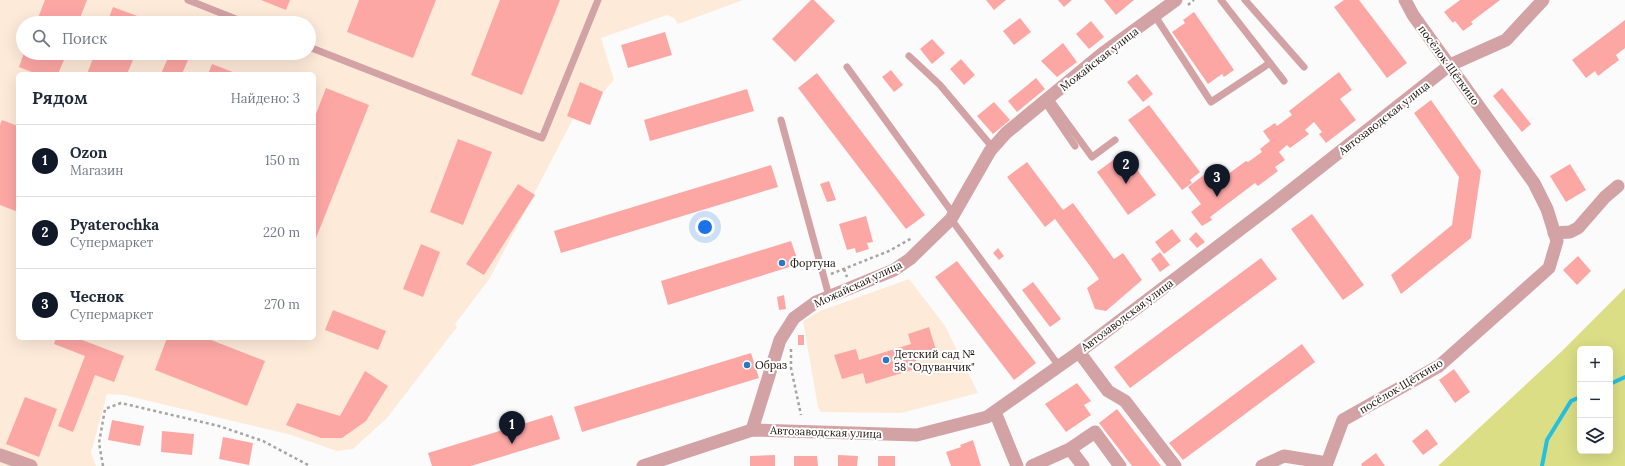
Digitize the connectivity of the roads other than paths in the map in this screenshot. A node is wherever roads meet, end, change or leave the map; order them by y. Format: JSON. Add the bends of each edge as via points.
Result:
{"nodes":[{"id":1,"x":188,"y":0,"type":"edge"},
{"id":2,"x":598,"y":0,"type":"edge"},
{"id":3,"x":1176,"y":0,"type":"edge"},
{"id":4,"x":1221,"y":0,"type":"edge"},
{"id":5,"x":1245,"y":0,"type":"edge"},
{"id":6,"x":1405,"y":0,"type":"edge"},
{"id":7,"x":1543,"y":0,"type":"edge"},
{"id":8,"x":228,"y":16,"type":"edge"},
{"id":9,"x":1155,"y":16,"type":"junction"},
{"id":10,"x":316,"y":50,"type":"edge"},
{"id":11,"x":909,"y":56,"type":"dead end"},
{"id":12,"x":1270,"y":63,"type":"junction"},
{"id":13,"x":1450,"y":65,"type":"junction"},
{"id":14,"x":847,"y":67,"type":"dead end"},
{"id":15,"x":1304,"y":67,"type":"dead end"},
{"id":16,"x":1284,"y":81,"type":"dead end"},
{"id":17,"x":1049,"y":103,"type":"junction"},
{"id":18,"x":781,"y":120,"type":"dead end"},
{"id":19,"x":1115,"y":140,"type":"dead end"},
{"id":20,"x":1075,"y":146,"type":"dead end"},
{"id":21,"x":993,"y":148,"type":"junction"},
{"id":22,"x":1618,"y":186,"type":"dead end"},
{"id":23,"x":953,"y":217,"type":"junction"},
{"id":24,"x":1554,"y":233,"type":"junction"},
{"id":25,"x":829,"y":296,"type":"junction"},
{"id":26,"x":1078,"y":352,"type":"junction"},
{"id":27,"x":1059,"y":366,"type":"junction"},
{"id":28,"x":995,"y":412,"type":"junction"},
{"id":29,"x":752,"y":430,"type":"junction"},
{"id":30,"x":1070,"y":449,"type":"junction"},
{"id":31,"x":0,"y":455,"type":"edge"},
{"id":32,"x":31,"y":466,"type":"edge"},
{"id":33,"x":644,"y":466,"type":"edge"},
{"id":34,"x":1016,"y":466,"type":"edge"},
{"id":35,"x":1032,"y":466,"type":"edge"},
{"id":36,"x":1083,"y":466,"type":"edge"},
{"id":37,"x":1120,"y":466,"type":"edge"},
{"id":38,"x":1175,"y":466,"type":"edge"},
{"id":39,"x":1262,"y":466,"type":"edge"}],
"edges":[{"from":1,"to":8,"type":"lane"},
{"from":2,"to":10,"type":"lane","via":[[542,138]]},
{"from":3,"to":9,"type":"street","name":"Можайская улица"},
{"from":4,"to":12,"type":"lane"},
{"from":5,"to":15,"type":"lane"},
{"from":6,"to":13,"type":"street","name":"посёлок Щёткино"},
{"from":7,"to":13,"type":"street","name":"Автозаводская улица","via":[[1506,40]]},
{"from":9,"to":12,"type":"lane","via":[[1211,102]]},
{"from":9,"to":17,"type":"street","name":"Можайская улица","via":[[1104,53]]},
{"from":11,"to":21,"type":"lane","via":[[940,86]]},
{"from":12,"to":16,"type":"lane"},
{"from":13,"to":24,"type":"street","name":"посёлок Щёткино","via":[[1534,183]]},
{"from":13,"to":26,"type":"street","name":"Автозаводская улица","via":[[1271,206]]},
{"from":14,"to":23,"type":"lane"},
{"from":17,"to":19,"type":"lane","via":[[1092,157]]},
{"from":17,"to":20,"type":"lane"},
{"from":17,"to":21,"type":"street","name":"Можайская улица","via":[[1006,133]]},
{"from":18,"to":25,"type":"lane"},
{"from":21,"to":23,"type":"street","name":"Можайская улица"},
{"from":22,"to":24,"type":"street","via":[[1578,228],[1570,232]]},
{"from":23,"to":25,"type":"street","name":"Можайская улица","via":[[910,259],[894,270]]},
{"from":23,"to":27,"type":"lane"},
{"from":24,"to":39,"type":"street","name":"посёлок Щёткино","via":[[1556,241],[1549,268],[1439,366],[1343,420],[1327,463],[1284,456]]},
{"from":25,"to":29,"type":"street","name":"Можайская улица","via":[[794,318],[780,340]]},
{"from":26,"to":27,"type":"street","name":"Автозаводская улица"},
{"from":26,"to":38,"type":"street","via":[[1108,390],[1125,401]]},
{"from":27,"to":28,"type":"street","name":"Автозаводская улица"},
{"from":28,"to":29,"type":"street","name":"Автозаводская улица","via":[[987,417],[917,435]]},
{"from":28,"to":34,"type":"street"},
{"from":29,"to":33,"type":"street","name":"Автозаводская улица"},
{"from":30,"to":35,"type":"street"},
{"from":30,"to":36,"type":"street"},
{"from":30,"to":37,"type":"street","via":[[1095,432]]},
{"from":31,"to":32,"type":"street"}]}
